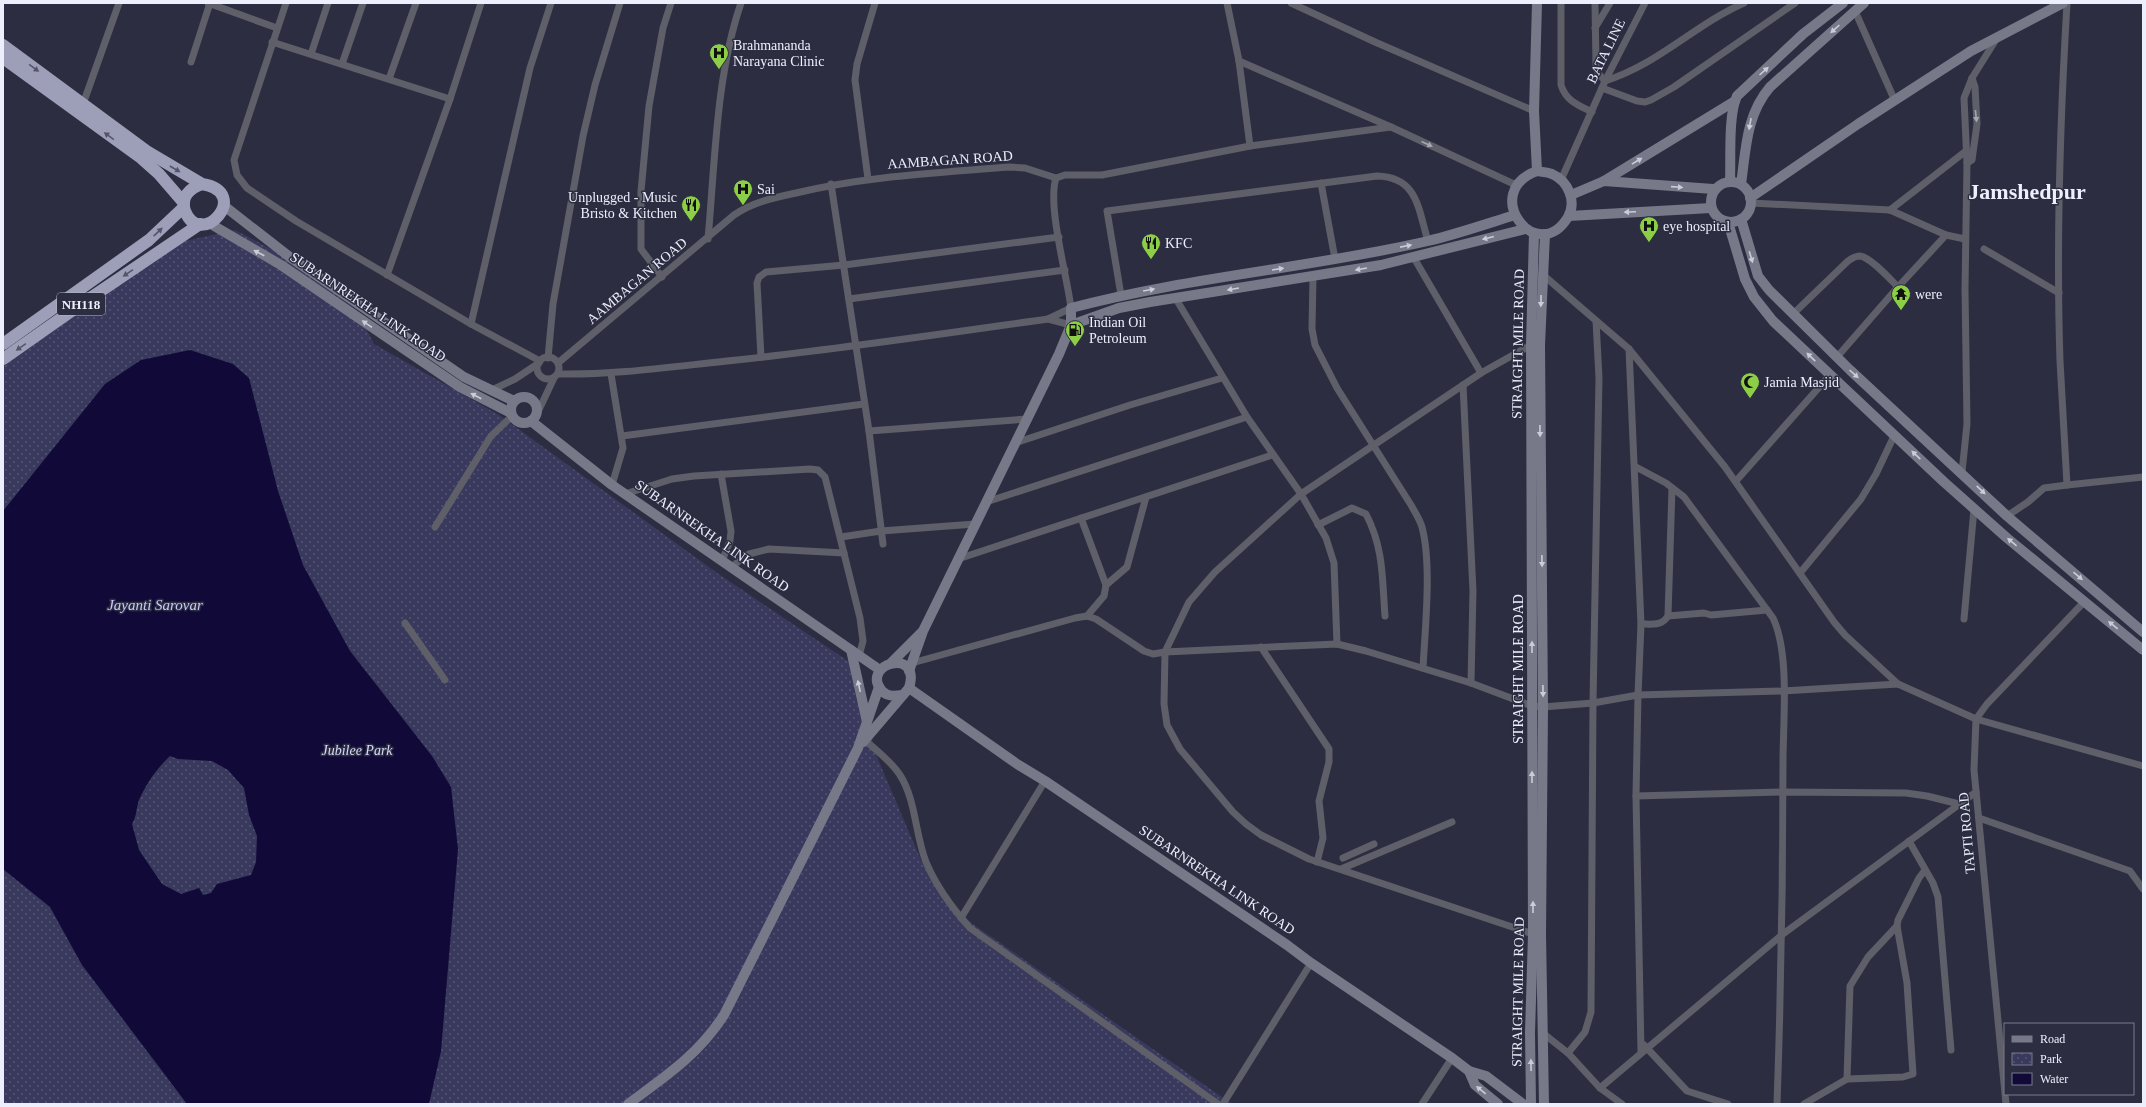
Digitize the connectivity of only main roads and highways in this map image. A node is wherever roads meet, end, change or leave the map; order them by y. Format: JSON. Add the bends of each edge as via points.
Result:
{"nodes":[{"id":1,"x":3,"y":45,"type":"edge"},
{"id":2,"x":3,"y":58,"type":"edge"},
{"id":3,"x":202,"y":184,"type":"junction"},
{"id":4,"x":184,"y":205,"type":"junction"},
{"id":5,"x":205,"y":224,"type":"junction"},
{"id":6,"x":3,"y":344,"type":"edge"},
{"id":7,"x":3,"y":359,"type":"edge"}],
"edges":[{"from":1,"to":3,"type":"highway","one_way":true,"via":[[148,152]]},
{"from":4,"to":2,"type":"highway","one_way":true,"via":[[159,174],[141,158]]},
{"from":3,"to":4,"type":"highway","number":"NH118","via":[[194,186],[188,192]]},
{"from":3,"to":5,"type":"highway","number":"NH118","via":[[211,185],[218,190],[224,205],[219,216]]},
{"from":4,"to":5,"type":"highway","via":[[190,218]]},
{"from":6,"to":4,"type":"highway","number":"NH118","one_way":true,"via":[[143,244]]},
{"from":5,"to":7,"type":"highway","number":"NH118","one_way":true,"via":[[77,307]]}]}
